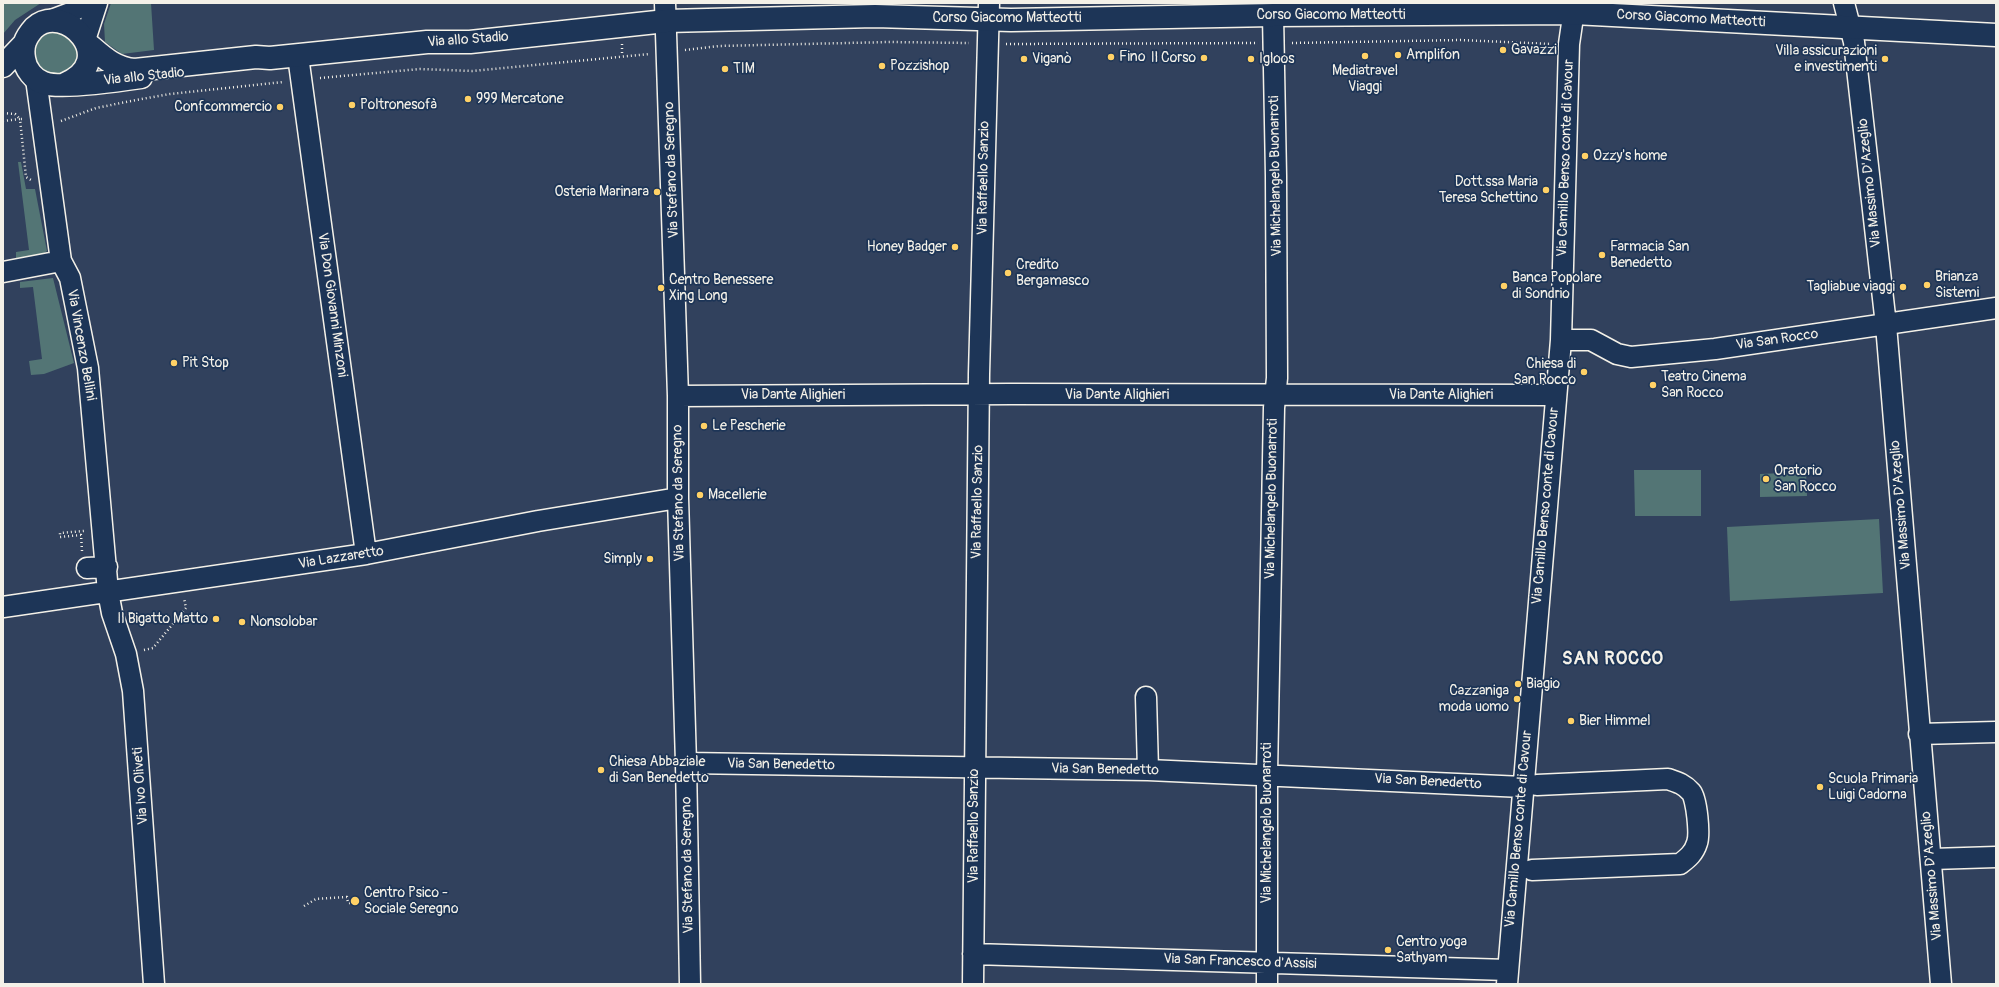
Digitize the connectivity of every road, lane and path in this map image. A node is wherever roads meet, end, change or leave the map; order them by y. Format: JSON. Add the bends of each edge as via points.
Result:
{"nodes":[{"id":1,"x":87,"y":3,"type":"edge"},
{"id":2,"x":98,"y":3,"type":"edge"},
{"id":3,"x":1844,"y":3,"type":"edge"},
{"id":4,"x":1574,"y":8,"type":"edge"},
{"id":5,"x":989,"y":11,"type":"edge"},
{"id":6,"x":666,"y":12,"type":"edge"},
{"id":7,"x":1273,"y":15,"type":"junction"},
{"id":8,"x":54,"y":19,"type":"junction"},
{"id":9,"x":1849,"y":28,"type":"junction"},
{"id":10,"x":1996,"y":35,"type":"edge"},
{"id":11,"x":87,"y":40,"type":"junction"},
{"id":12,"x":1274,"y":44,"type":"junction"},
{"id":13,"x":1569,"y":44,"type":"junction"},
{"id":14,"x":23,"y":45,"type":"junction"},
{"id":15,"x":988,"y":45,"type":"junction"},
{"id":16,"x":668,"y":52,"type":"junction"},
{"id":17,"x":298,"y":56,"type":"junction"},
{"id":18,"x":270,"y":58,"type":"junction"},
{"id":19,"x":3,"y":66,"type":"edge"},
{"id":20,"x":3,"y":76,"type":"edge"},
{"id":21,"x":34,"y":77,"type":"junction"},
{"id":22,"x":62,"y":85,"type":"junction"},
{"id":23,"x":302,"y":88,"type":"junction"},
{"id":24,"x":3,"y":113,"type":"edge"},
{"id":25,"x":20,"y":119,"type":"dead end"},
{"id":26,"x":50,"y":123,"type":"junction"},
{"id":27,"x":61,"y":261,"type":"junction"},
{"id":28,"x":3,"y":272,"type":"edge"},
{"id":29,"x":1996,"y":308,"type":"edge"},
{"id":30,"x":1886,"y":325,"type":"junction"},
{"id":31,"x":1561,"y":340,"type":"junction"},
{"id":32,"x":979,"y":394,"type":"junction"},
{"id":33,"x":1556,"y":395,"type":"junction"},
{"id":34,"x":678,"y":396,"type":"junction"},
{"id":35,"x":1274,"y":396,"type":"junction"},
{"id":36,"x":678,"y":498,"type":"junction"},
{"id":37,"x":366,"y":554,"type":"junction"},
{"id":38,"x":91,"y":562,"type":"junction"},
{"id":39,"x":181,"y":582,"type":"junction"},
{"id":40,"x":108,"y":592,"type":"junction"},
{"id":41,"x":3,"y":607,"type":"edge"},
{"id":42,"x":126,"y":654,"type":"junction"},
{"id":43,"x":1146,"y":697,"type":"dead end"},
{"id":44,"x":1996,"y":732,"type":"edge"},
{"id":45,"x":1919,"y":734,"type":"junction"},
{"id":46,"x":686,"y":763,"type":"junction"},
{"id":47,"x":974,"y":768,"type":"junction"},
{"id":48,"x":1148,"y":770,"type":"junction"},
{"id":49,"x":1267,"y":774,"type":"junction"},
{"id":50,"x":1530,"y":786,"type":"junction"},
{"id":51,"x":1996,"y":857,"type":"edge"},
{"id":52,"x":1932,"y":859,"type":"junction"},
{"id":53,"x":1532,"y":870,"type":"dead end"},
{"id":54,"x":353,"y":903,"type":"dead end"},
{"id":55,"x":304,"y":906,"type":"dead end"},
{"id":56,"x":973,"y":954,"type":"junction"},
{"id":57,"x":1267,"y":963,"type":"junction"},
{"id":58,"x":1507,"y":977,"type":"edge"},
{"id":59,"x":154,"y":984,"type":"edge"},
{"id":60,"x":690,"y":984,"type":"edge"},
{"id":61,"x":973,"y":984,"type":"edge"},
{"id":62,"x":1267,"y":984,"type":"edge"},
{"id":63,"x":1941,"y":984,"type":"edge"}],
"edges":[{"from":1,"to":8,"type":"street"},
{"from":2,"to":11,"type":"street","via":[[91,16]]},
{"from":3,"to":9,"type":"street","name":"Via Massimo D'Azeglio"},
{"from":4,"to":7,"type":"main road","name":"Corso Giacomo Matteotti"},
{"from":4,"to":9,"type":"main road","name":"Corso Giacomo Matteotti"},
{"from":4,"to":13,"type":"street","name":"Via Camillo Benso conte di Cavour"},
{"from":5,"to":6,"type":"main road","name":"Corso Giacomo Matteotti","via":[[875,16]]},
{"from":5,"to":7,"type":"main road","name":"Corso Giacomo Matteotti"},
{"from":5,"to":15,"type":"street","name":"Via Raffaello Sanzio"},
{"from":6,"to":16,"type":"street","name":"Via Stefano da Seregno"},
{"from":6,"to":17,"type":"main road","name":"Via allo Stadio","via":[[470,42],[427,42]]},
{"from":7,"to":12,"type":"street","name":"Via Michelangelo Buonarroti"},
{"from":8,"to":11,"type":"main road","name":"Via allo Stadio","via":[[72,23]]},
{"from":8,"to":14,"type":"main road","via":[[35,26],[26,36]]},
{"from":9,"to":10,"type":"main road","name":"Corso Giacomo Matteotti"},
{"from":9,"to":30,"type":"street","name":"Via Massimo D'Azeglio","via":[[1854,42]]},
{"from":11,"to":18,"type":"main road","name":"Via allo Stadio","via":[[106,59],[128,69],[172,67],[256,57]]},
{"from":11,"to":22,"type":"main road","name":"Via allo Stadio","via":[[88,58],[83,71],[73,81]]},
{"from":12,"to":13,"type":"path","via":[[1460,40]]},
{"from":12,"to":15,"type":"path"},
{"from":12,"to":35,"type":"street","name":"Via Michelangelo Buonarroti","via":[[1277,378]]},
{"from":13,"to":31,"type":"street","name":"Via Camillo Benso conte di Cavour"},
{"from":14,"to":19,"type":"main road"},
{"from":14,"to":21,"type":"main road","via":[[24,63]]},
{"from":15,"to":16,"type":"path","via":[[890,42],[719,46]]},
{"from":15,"to":32,"type":"street","name":"Via Raffaello Sanzio"},
{"from":16,"to":23,"type":"path","via":[[472,71],[420,69]]},
{"from":16,"to":34,"type":"street","name":"Via Stefano da Seregno"},
{"from":17,"to":18,"type":"main road","name":"Via allo Stadio"},
{"from":17,"to":23,"type":"street","name":"Via Don Giovanni Minzoni"},
{"from":18,"to":22,"type":"main road","name":"Via allo Stadio","via":[[257,63]]},
{"from":20,"to":21,"type":"main road","name":"Via allo Stadio"},
{"from":21,"to":22,"type":"main road","name":"Via allo Stadio","via":[[45,84]]},
{"from":21,"to":26,"type":"street","name":"Via Vincenzo Bellini","via":[[36,89]]},
{"from":22,"to":26,"type":"street","name":"Via Vincenzo Bellini","via":[[50,100]]},
{"from":23,"to":26,"type":"path","via":[[170,94],[96,108]]},
{"from":23,"to":37,"type":"street","name":"Via Don Giovanni Minzoni"},
{"from":24,"to":25,"type":"path","via":[[15,114]]},
{"from":26,"to":27,"type":"street","name":"Via Vincenzo Bellini"},
{"from":27,"to":28,"type":"street"},
{"from":27,"to":38,"type":"street","name":"Via Vincenzo Bellini","via":[[70,278],[88,368]]},
{"from":29,"to":30,"type":"street","name":"Via San Rocco"},
{"from":30,"to":31,"type":"street","name":"Via San Rocco","via":[[1715,349],[1631,357],[1617,354],[1591,340]]},
{"from":30,"to":45,"type":"street","name":"Via Massimo D'Azeglio"},
{"from":31,"to":33,"type":"street","name":"Via Camillo Benso conte di Cavour"},
{"from":32,"to":34,"type":"street","name":"Via Dante Alighieri"},
{"from":32,"to":35,"type":"street","name":"Via Dante Alighieri"},
{"from":32,"to":47,"type":"street","name":"Via Raffaello Sanzio"},
{"from":33,"to":35,"type":"street","name":"Via Dante Alighieri"},
{"from":33,"to":50,"type":"street","name":"Via Camillo Benso conte di Cavour"},
{"from":34,"to":36,"type":"street","name":"Via Stefano da Seregno"},
{"from":35,"to":49,"type":"street","name":"Via Michelangelo Buonarroti"},
{"from":36,"to":37,"type":"street","name":"Via Lazzaretto","via":[[538,521]]},
{"from":36,"to":46,"type":"street","name":"Via Stefano da Seregno"},
{"from":37,"to":39,"type":"street","name":"Via Lazzaretto"},
{"from":38,"to":38,"type":"path","via":[[82,552],[81,535],[60,537],[60,532],[84,530]]},
{"from":38,"to":40,"type":"street","name":"Via Vincenzo Bellini"},
{"from":39,"to":40,"type":"street","name":"Via Lazzaretto"},
{"from":39,"to":42,"type":"path","via":[[186,608],[153,648]]},
{"from":40,"to":41,"type":"street","name":"Via Lazzaretto"},
{"from":40,"to":42,"type":"street","name":"Via Ivo Oliveti","via":[[112,613]]},
{"from":42,"to":59,"type":"street","name":"Via Ivo Oliveti","via":[[133,691]]},
{"from":43,"to":48,"type":"street"},
{"from":44,"to":45,"type":"street"},
{"from":45,"to":52,"type":"street","name":"Via Massimo D'Azeglio"},
{"from":46,"to":47,"type":"street","name":"Via San Benedetto"},
{"from":46,"to":60,"type":"street","name":"Via Stefano da Seregno"},
{"from":47,"to":48,"type":"street","name":"Via San Benedetto"},
{"from":47,"to":56,"type":"street","name":"Via Raffaello Sanzio"},
{"from":48,"to":49,"type":"street","name":"Via San Benedetto"},
{"from":49,"to":50,"type":"street","name":"Via San Benedetto"},
{"from":49,"to":57,"type":"street","name":"Via Michelangelo Buonarroti"},
{"from":50,"to":53,"type":"street","name":"Via San Benedetto","via":[[1668,779],[1681,782],[1693,793],[1697,805],[1698,842],[1691,856],[1680,864]]},
{"from":50,"to":58,"type":"street","name":"Via Camillo Benso conte di Cavour"},
{"from":51,"to":52,"type":"street"},
{"from":52,"to":63,"type":"street","name":"Via Massimo D'Azeglio"},
{"from":54,"to":55,"type":"path","via":[[348,903],[347,897],[316,899]]},
{"from":56,"to":57,"type":"street","name":"Via San Francesco d'Assisi"},
{"from":56,"to":61,"type":"street","name":"Via Raffaello Sanzio"},
{"from":57,"to":58,"type":"street","name":"Via San Francesco d'Assisi"},
{"from":57,"to":62,"type":"street","name":"Via Michelangelo Buonarroti"}]}
